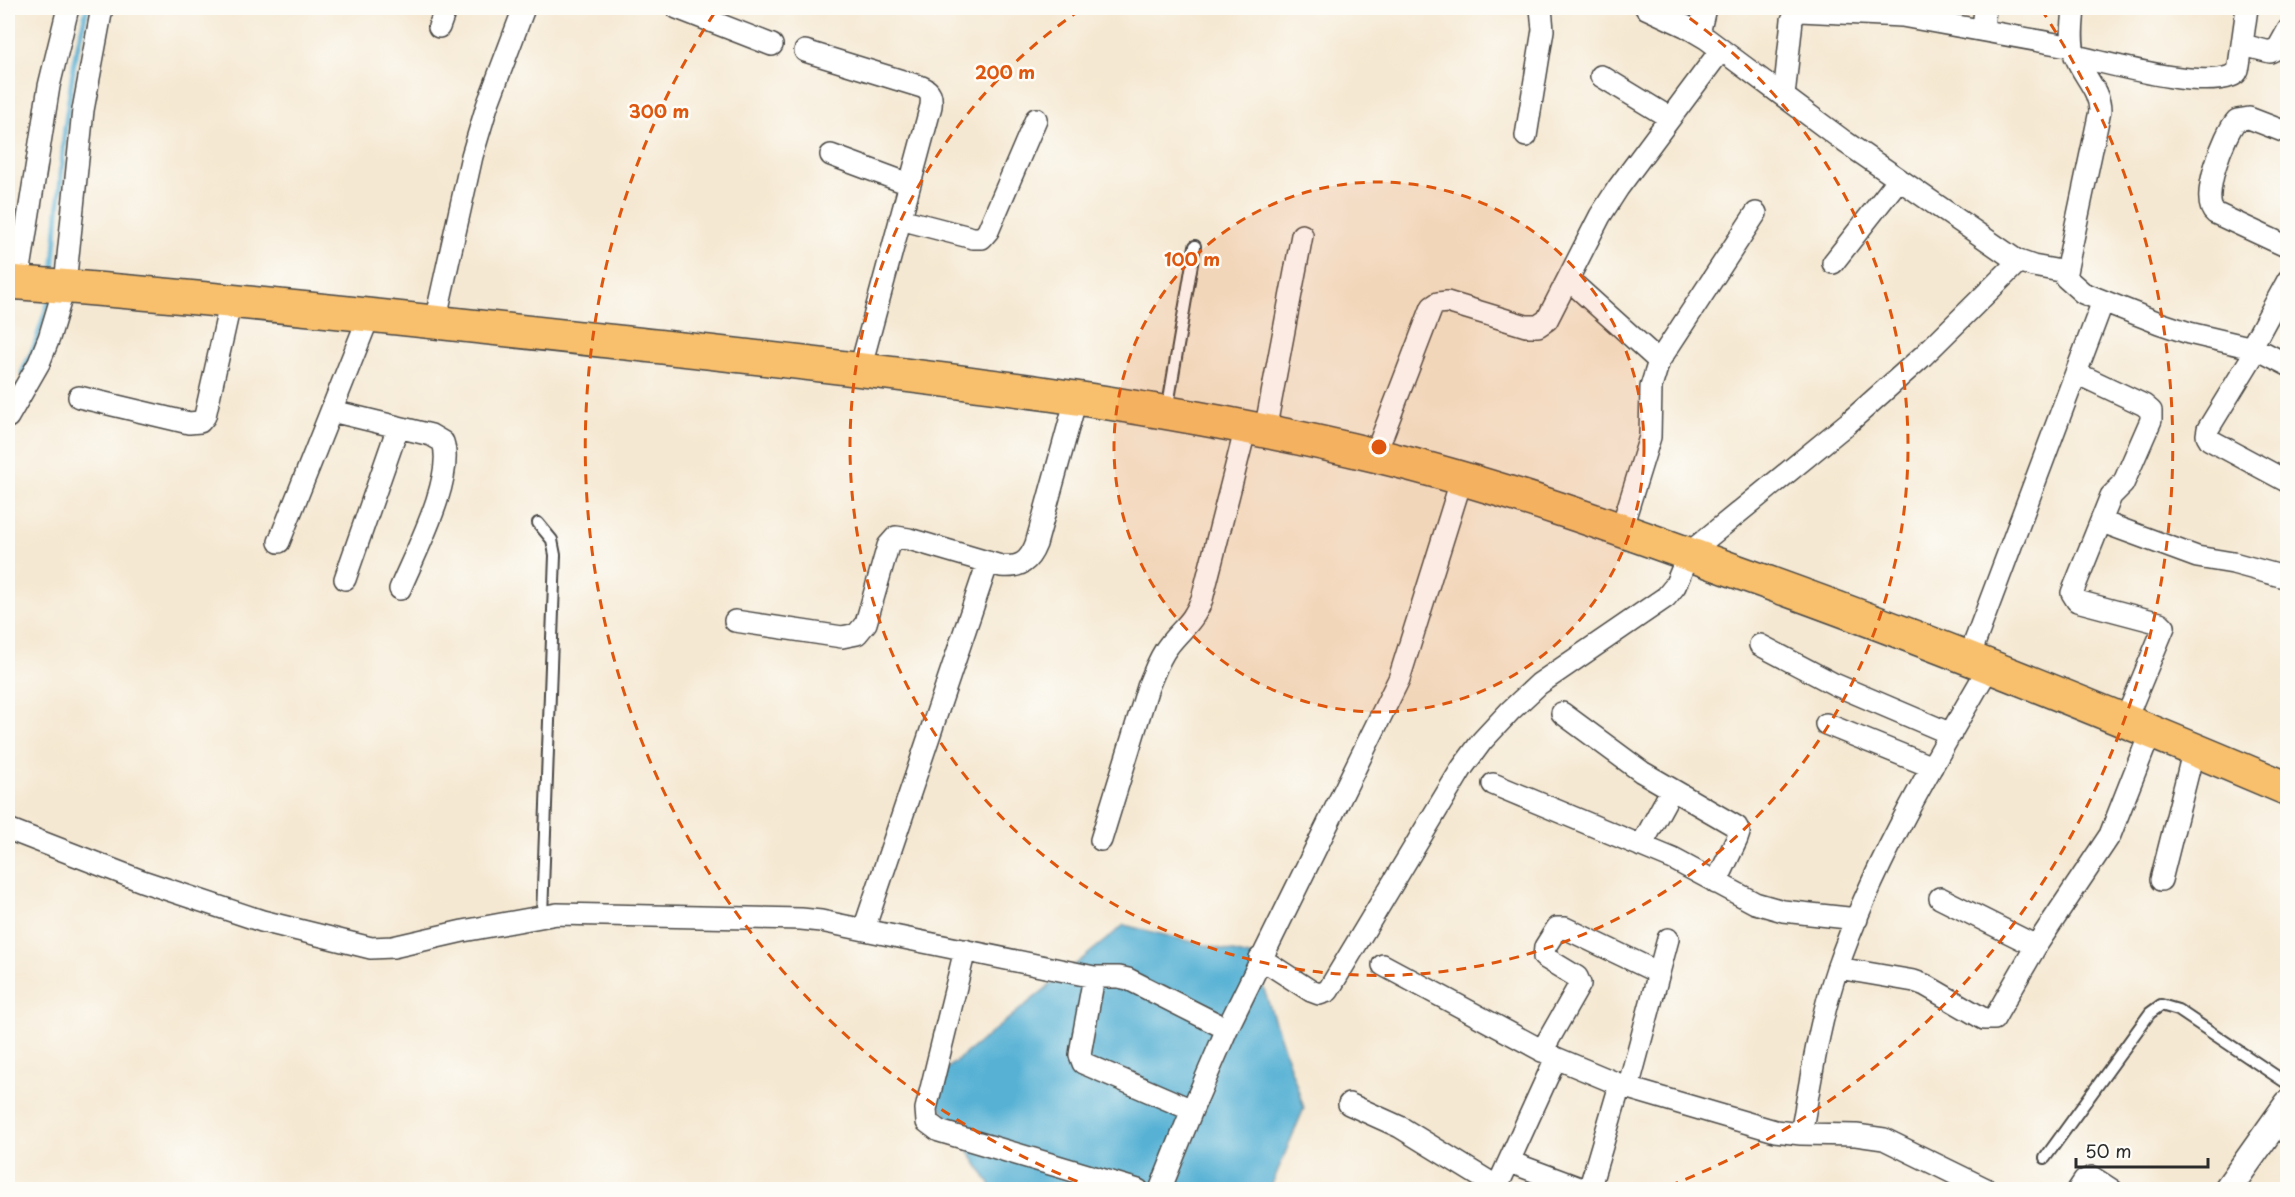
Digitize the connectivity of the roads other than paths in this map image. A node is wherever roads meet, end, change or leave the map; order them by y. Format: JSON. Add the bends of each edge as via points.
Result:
{"nodes":[{"id":1,"x":68,"y":8,"type":"edge"},
{"id":2,"x":102,"y":8,"type":"edge"},
{"id":3,"x":524,"y":8,"type":"edge"},
{"id":4,"x":677,"y":8,"type":"edge"},
{"id":5,"x":1541,"y":8,"type":"edge"},
{"id":6,"x":1646,"y":8,"type":"edge"},
{"id":7,"x":1705,"y":8,"type":"edge"},
{"id":8,"x":1985,"y":8,"type":"edge"},
{"id":9,"x":2074,"y":8,"type":"edge"},
{"id":10,"x":2247,"y":8,"type":"edge"},
{"id":11,"x":1891,"y":11,"type":"edge"},
{"id":12,"x":1983,"y":30,"type":"junction"},
{"id":13,"x":2288,"y":30,"type":"edge"},
{"id":14,"x":1699,"y":34,"type":"junction"},
{"id":15,"x":772,"y":45,"type":"dead end"},
{"id":16,"x":2242,"y":45,"type":"junction"},
{"id":17,"x":1721,"y":50,"type":"junction"},
{"id":18,"x":805,"y":51,"type":"dead end"},
{"id":19,"x":2074,"y":51,"type":"junction"},
{"id":20,"x":1601,"y":76,"type":"dead end"},
{"id":21,"x":1784,"y":96,"type":"junction"},
{"id":22,"x":1670,"y":118,"type":"junction"},
{"id":23,"x":1036,"y":119,"type":"dead end"},
{"id":24,"x":2288,"y":133,"type":"edge"},
{"id":25,"x":1526,"y":136,"type":"dead end"},
{"id":26,"x":831,"y":154,"type":"dead end"},
{"id":27,"x":1899,"y":179,"type":"junction"},
{"id":28,"x":909,"y":184,"type":"junction"},
{"id":29,"x":1756,"y":213,"type":"dead end"},
{"id":30,"x":900,"y":219,"type":"junction"},
{"id":31,"x":1302,"y":235,"type":"dead end"},
{"id":32,"x":1195,"y":246,"type":"dead end"},
{"id":33,"x":2288,"y":247,"type":"edge"},
{"id":34,"x":2019,"y":261,"type":"junction"},
{"id":35,"x":1833,"y":263,"type":"dead end"},
{"id":36,"x":1568,"y":279,"type":"junction"},
{"id":37,"x":2288,"y":280,"type":"edge"},
{"id":38,"x":38,"y":284,"type":"edge"},
{"id":39,"x":2080,"y":287,"type":"junction"},
{"id":40,"x":231,"y":300,"type":"junction"},
{"id":41,"x":369,"y":316,"type":"junction"},
{"id":42,"x":435,"y":322,"type":"junction"},
{"id":43,"x":2254,"y":348,"type":"junction"},
{"id":44,"x":1659,"y":361,"type":"junction"},
{"id":45,"x":2288,"y":365,"type":"edge"},
{"id":46,"x":860,"y":369,"type":"junction"},
{"id":47,"x":2076,"y":373,"type":"junction"},
{"id":48,"x":79,"y":397,"type":"dead end"},
{"id":49,"x":1076,"y":399,"type":"junction"},
{"id":50,"x":332,"y":411,"type":"junction"},
{"id":51,"x":1167,"y":414,"type":"junction"},
{"id":52,"x":8,"y":417,"type":"edge"},
{"id":53,"x":398,"y":427,"type":"junction"},
{"id":54,"x":1255,"y":429,"type":"junction"},
{"id":55,"x":1375,"y":455,"type":"junction"},
{"id":56,"x":1462,"y":478,"type":"junction"},
{"id":57,"x":2288,"y":482,"type":"edge"},
{"id":58,"x":2103,"y":522,"type":"junction"},
{"id":59,"x":538,"y":523,"type":"dead end"},
{"id":60,"x":1621,"y":530,"type":"junction"},
{"id":61,"x":279,"y":542,"type":"dead end"},
{"id":62,"x":1702,"y":558,"type":"junction"},
{"id":63,"x":988,"y":562,"type":"junction"},
{"id":64,"x":2288,"y":578,"type":"edge"},
{"id":65,"x":345,"y":579,"type":"dead end"},
{"id":66,"x":400,"y":589,"type":"dead end"},
{"id":67,"x":735,"y":621,"type":"dead end"},
{"id":68,"x":1760,"y":645,"type":"dead end"},
{"id":69,"x":1978,"y":663,"type":"junction"},
{"id":70,"x":1562,"y":713,"type":"dead end"},
{"id":71,"x":1826,"y":724,"type":"dead end"},
{"id":72,"x":2138,"y":726,"type":"junction"},
{"id":73,"x":1951,"y":734,"type":"junction"},
{"id":74,"x":2194,"y":749,"type":"junction"},
{"id":75,"x":1932,"y":767,"type":"junction"},
{"id":76,"x":1492,"y":784,"type":"dead end"},
{"id":77,"x":2288,"y":789,"type":"edge"},
{"id":78,"x":1671,"y":791,"type":"junction"},
{"id":79,"x":8,"y":829,"type":"edge"},
{"id":80,"x":1101,"y":840,"type":"dead end"},
{"id":81,"x":1641,"y":846,"type":"junction"},
{"id":82,"x":2161,"y":879,"type":"dead end"},
{"id":83,"x":1716,"y":883,"type":"junction"},
{"id":84,"x":1940,"y":898,"type":"dead end"},
{"id":85,"x":542,"y":916,"type":"junction"},
{"id":86,"x":1857,"y":919,"type":"junction"},
{"id":87,"x":864,"y":929,"type":"junction"},
{"id":88,"x":1668,"y":939,"type":"dead end"},
{"id":89,"x":2036,"y":946,"type":"junction"},
{"id":90,"x":965,"y":951,"type":"junction"},
{"id":91,"x":1260,"y":958,"type":"junction"},
{"id":92,"x":1383,"y":964,"type":"dead end"},
{"id":93,"x":1838,"y":968,"type":"junction"},
{"id":94,"x":1659,"y":973,"type":"junction"},
{"id":95,"x":1094,"y":977,"type":"junction"},
{"id":96,"x":1227,"y":1029,"type":"junction"},
{"id":97,"x":1549,"y":1054,"type":"junction"},
{"id":98,"x":2288,"y":1084,"type":"edge"},
{"id":99,"x":1624,"y":1086,"type":"junction"},
{"id":100,"x":1348,"y":1104,"type":"dead end"},
{"id":101,"x":2288,"y":1104,"type":"edge"},
{"id":102,"x":1191,"y":1110,"type":"junction"},
{"id":103,"x":1801,"y":1134,"type":"junction"},
{"id":104,"x":2045,"y":1158,"type":"dead end"},
{"id":105,"x":1510,"y":1162,"type":"junction"},
{"id":106,"x":1138,"y":1190,"type":"edge"},
{"id":107,"x":1160,"y":1190,"type":"edge"},
{"id":108,"x":1587,"y":1190,"type":"edge"},
{"id":109,"x":1988,"y":1190,"type":"edge"},
{"id":110,"x":2079,"y":1190,"type":"edge"},
{"id":111,"x":2112,"y":1190,"type":"edge"},
{"id":112,"x":2227,"y":1190,"type":"edge"}],
"edges":[{"from":1,"to":38,"type":"street","via":[[49,86]]},
{"from":2,"to":38,"type":"street","via":[[83,110]]},
{"from":3,"to":42,"type":"street","via":[[472,156]]},
{"from":4,"to":15,"type":"street"},
{"from":5,"to":25,"type":"street","via":[[1543,30]]},
{"from":6,"to":14,"type":"street"},
{"from":7,"to":14,"type":"street"},
{"from":8,"to":12,"type":"street"},
{"from":9,"to":19,"type":"street"},
{"from":10,"to":16,"type":"street"},
{"from":11,"to":12,"type":"street"},
{"from":11,"to":21,"type":"street","via":[[1796,12],[1791,20]]},
{"from":12,"to":19,"type":"street"},
{"from":13,"to":16,"type":"street","via":[[2278,48],[2270,52]]},
{"from":14,"to":17,"type":"street"},
{"from":16,"to":19,"type":"street","via":[[2238,71],[2221,78],[2167,75]]},
{"from":17,"to":21,"type":"street"},
{"from":17,"to":22,"type":"street"},
{"from":18,"to":28,"type":"street","via":[[930,92],[931,106]]},
{"from":19,"to":39,"type":"street","via":[[2099,99],[2100,111]]},
{"from":20,"to":22,"type":"street"},
{"from":21,"to":27,"type":"street"},
{"from":22,"to":36,"type":"street","via":[[1600,216]]},
{"from":23,"to":30,"type":"street","via":[[982,238]]},
{"from":24,"to":33,"type":"street","via":[[2249,118],[2237,120],[2227,133],[2209,195],[2210,208],[2215,213]]},
{"from":26,"to":28,"type":"street"},
{"from":27,"to":34,"type":"street"},
{"from":27,"to":35,"type":"street"},
{"from":28,"to":30,"type":"street"},
{"from":29,"to":44,"type":"street"},
{"from":30,"to":46,"type":"street"},
{"from":31,"to":54,"type":"street"},
{"from":32,"to":51,"type":"lane"},
{"from":34,"to":39,"type":"street"},
{"from":34,"to":62,"type":"street","via":[[1923,356]]},
{"from":36,"to":44,"type":"street"},
{"from":36,"to":55,"type":"street","via":[[1547,320],[1538,326],[1526,326],[1447,302],[1434,305]]},
{"from":37,"to":43,"type":"street"},
{"from":38,"to":40,"type":"main road"},
{"from":38,"to":52,"type":"street","via":[[49,338]]},
{"from":39,"to":43,"type":"street","via":[[2189,333]]},
{"from":39,"to":47,"type":"street"},
{"from":40,"to":41,"type":"main road"},
{"from":40,"to":48,"type":"street","via":[[205,416],[200,422],[189,423]]},
{"from":41,"to":42,"type":"main road"},
{"from":41,"to":50,"type":"street"},
{"from":42,"to":46,"type":"main road"},
{"from":43,"to":45,"type":"street"},
{"from":43,"to":57,"type":"street","via":[[2207,435]]},
{"from":44,"to":60,"type":"street","via":[[1651,387],[1650,437]]},
{"from":46,"to":49,"type":"main road"},
{"from":47,"to":58,"type":"street","via":[[2151,411],[2142,441],[2123,484],[2111,496]]},
{"from":47,"to":69,"type":"street"},
{"from":49,"to":51,"type":"main road"},
{"from":49,"to":63,"type":"street","via":[[1032,555],[1012,567]]},
{"from":50,"to":53,"type":"street"},
{"from":50,"to":61,"type":"street"},
{"from":51,"to":54,"type":"main road"},
{"from":53,"to":65,"type":"street"},
{"from":53,"to":66,"type":"street","via":[[437,436],[446,455],[441,486]]},
{"from":54,"to":55,"type":"main road"},
{"from":54,"to":80,"type":"street","via":[[1202,599],[1189,625],[1164,653],[1151,679]]},
{"from":55,"to":56,"type":"main road"},
{"from":56,"to":60,"type":"main road"},
{"from":56,"to":91,"type":"street","via":[[1399,679]]},
{"from":58,"to":64,"type":"street","via":[[2197,558]]},
{"from":58,"to":72,"type":"street","via":[[2072,596],[2077,602],[2164,627]]},
{"from":59,"to":85,"type":"lane","via":[[552,540],[555,555]]},
{"from":60,"to":62,"type":"main road"},
{"from":62,"to":69,"type":"main road"},
{"from":62,"to":91,"type":"street","via":[[1666,597],[1539,684],[1482,741],[1328,991],[1311,991]]},
{"from":63,"to":67,"type":"street","via":[[896,537],[888,546],[866,623],[857,634],[842,637]]},
{"from":63,"to":87,"type":"street"},
{"from":68,"to":73,"type":"street","via":[[1834,684]]},
{"from":69,"to":72,"type":"main road"},
{"from":69,"to":73,"type":"street"},
{"from":70,"to":78,"type":"street"},
{"from":71,"to":75,"type":"street"},
{"from":72,"to":74,"type":"main road"},
{"from":72,"to":89,"type":"street","via":[[2110,835]]},
{"from":73,"to":75,"type":"street"},
{"from":74,"to":77,"type":"main road"},
{"from":74,"to":82,"type":"street"},
{"from":75,"to":86,"type":"street","via":[[1892,839]]},
{"from":76,"to":81,"type":"street"},
{"from":78,"to":81,"type":"street"},
{"from":78,"to":83,"type":"street","via":[[1738,830]]},
{"from":79,"to":85,"type":"street","via":[[142,881],[262,921],[371,948],[393,947]]},
{"from":81,"to":83,"type":"street"},
{"from":83,"to":86,"type":"street","via":[[1783,912]]},
{"from":84,"to":89,"type":"street"},
{"from":85,"to":87,"type":"street","via":[[771,917]]},
{"from":86,"to":93,"type":"street"},
{"from":87,"to":90,"type":"street"},
{"from":88,"to":94,"type":"street"},
{"from":89,"to":93,"type":"street","via":[[1997,1016],[1991,1020],[1914,981]]},
{"from":90,"to":95,"type":"street"},
{"from":90,"to":106,"type":"street","via":[[926,1109],[927,1122],[939,1131]]},
{"from":91,"to":96,"type":"street"},
{"from":92,"to":97,"type":"street"},
{"from":93,"to":103,"type":"street","via":[[1823,1017]]},
{"from":94,"to":97,"type":"street","via":[[1565,928],[1557,928],[1544,957],[1577,977],[1580,984]]},
{"from":94,"to":99,"type":"street"},
{"from":95,"to":96,"type":"street","via":[[1128,979]]},
{"from":95,"to":102,"type":"street","via":[[1081,1060]]},
{"from":96,"to":102,"type":"street"},
{"from":97,"to":99,"type":"street"},
{"from":97,"to":105,"type":"street"},
{"from":98,"to":104,"type":"lane","via":[[2178,1010],[2161,1005],[2150,1013]]},
{"from":99,"to":103,"type":"street","via":[[1767,1129]]},
{"from":99,"to":108,"type":"street"},
{"from":100,"to":105,"type":"street","via":[[1400,1127],[1491,1183],[1502,1180]]},
{"from":101,"to":112,"type":"street"},
{"from":102,"to":107,"type":"street"},
{"from":103,"to":109,"type":"street","via":[[1884,1139]]},
{"from":105,"to":108,"type":"street"},
{"from":110,"to":111,"type":"street","via":[[2084,1181],[2092,1178]]}]}
